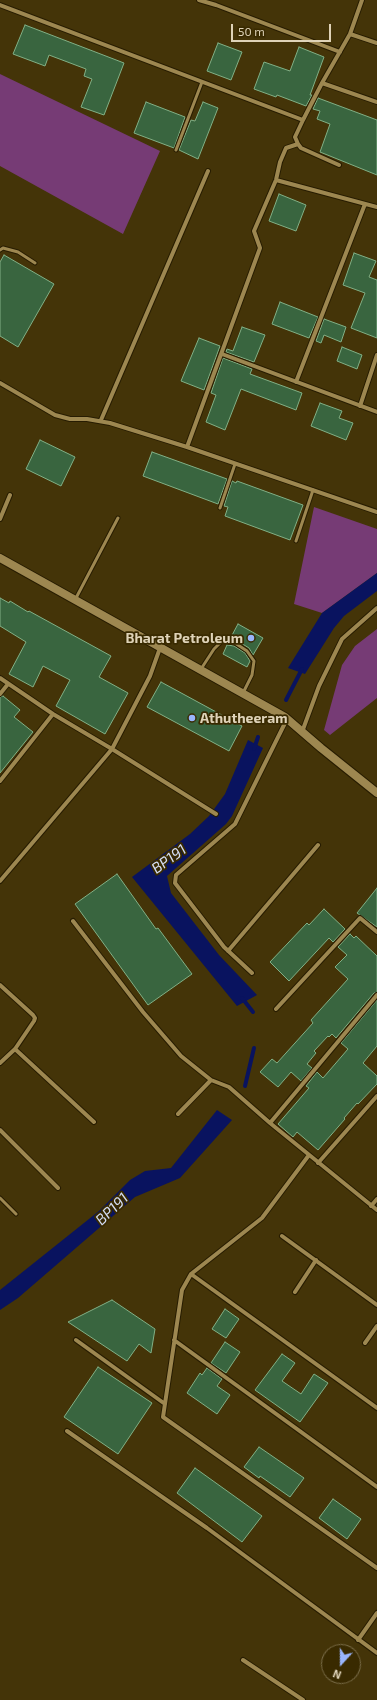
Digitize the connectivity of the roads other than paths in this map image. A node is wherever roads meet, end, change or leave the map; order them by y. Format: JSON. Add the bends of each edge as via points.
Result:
{"nodes":[{"id":1,"x":199,"y":0,"type":"edge"},
{"id":2,"x":218,"y":0,"type":"edge"},
{"id":3,"x":362,"y":0,"type":"edge"},
{"id":4,"x":0,"y":5,"type":"edge"},
{"id":5,"x":216,"y":5,"type":"junction"},
{"id":6,"x":350,"y":34,"type":"junction"},
{"id":7,"x":377,"y":43,"type":"edge"},
{"id":8,"x":340,"y":52,"type":"junction"},
{"id":9,"x":202,"y":82,"type":"junction"},
{"id":10,"x":322,"y":82,"type":"junction"},
{"id":11,"x":377,"y":102,"type":"edge"},
{"id":12,"x":303,"y":120,"type":"junction"},
{"id":13,"x":298,"y":144,"type":"junction"},
{"id":14,"x":176,"y":150,"type":"dead end"},
{"id":15,"x":339,"y":165,"type":"dead end"},
{"id":16,"x":208,"y":171,"type":"dead end"},
{"id":17,"x":276,"y":180,"type":"junction"},
{"id":18,"x":365,"y":204,"type":"junction"},
{"id":19,"x":377,"y":208,"type":"edge"},
{"id":20,"x":0,"y":250,"type":"edge"},
{"id":21,"x":35,"y":263,"type":"dead end"},
{"id":22,"x":222,"y":354,"type":"junction"},
{"id":23,"x":377,"y":355,"type":"edge"},
{"id":24,"x":296,"y":382,"type":"junction"},
{"id":25,"x":0,"y":383,"type":"edge"},
{"id":26,"x":360,"y":406,"type":"junction"},
{"id":27,"x":377,"y":412,"type":"edge"},
{"id":28,"x":101,"y":420,"type":"junction"},
{"id":29,"x":186,"y":447,"type":"junction"},
{"id":30,"x":235,"y":464,"type":"junction"},
{"id":31,"x":313,"y":490,"type":"junction"},
{"id":32,"x":10,"y":495,"type":"dead end"},
{"id":33,"x":220,"y":508,"type":"dead end"},
{"id":34,"x":377,"y":512,"type":"edge"},
{"id":35,"x":118,"y":518,"type":"dead end"},
{"id":36,"x":0,"y":519,"type":"edge"},
{"id":37,"x":296,"y":541,"type":"dead end"},
{"id":38,"x":0,"y":558,"type":"edge"},
{"id":39,"x":75,"y":600,"type":"junction"},
{"id":40,"x":377,"y":608,"type":"edge"},
{"id":41,"x":160,"y":648,"type":"junction"},
{"id":42,"x":200,"y":670,"type":"junction"},
{"id":43,"x":0,"y":678,"type":"edge"},
{"id":44,"x":8,"y":684,"type":"junction"},
{"id":45,"x":243,"y":693,"type":"junction"},
{"id":46,"x":0,"y":694,"type":"edge"},
{"id":47,"x":53,"y":714,"type":"junction"},
{"id":48,"x":288,"y":719,"type":"junction"},
{"id":49,"x":302,"y":732,"type":"junction"},
{"id":50,"x":112,"y":749,"type":"junction"},
{"id":51,"x":0,"y":781,"type":"edge"},
{"id":52,"x":377,"y":793,"type":"edge"},
{"id":53,"x":216,"y":814,"type":"dead end"},
{"id":54,"x":318,"y":845,"type":"dead end"},
{"id":55,"x":0,"y":881,"type":"edge"},
{"id":56,"x":73,"y":921,"type":"dead end"},
{"id":57,"x":377,"y":932,"type":"edge"},
{"id":58,"x":228,"y":951,"type":"junction"},
{"id":59,"x":252,"y":973,"type":"dead end"},
{"id":60,"x":0,"y":985,"type":"edge"},
{"id":61,"x":377,"y":995,"type":"edge"},
{"id":62,"x":276,"y":1010,"type":"dead end"},
{"id":63,"x":15,"y":1049,"type":"junction"},
{"id":64,"x":0,"y":1063,"type":"edge"},
{"id":65,"x":211,"y":1080,"type":"junction"},
{"id":66,"x":377,"y":1096,"type":"edge"},
{"id":67,"x":178,"y":1114,"type":"dead end"},
{"id":68,"x":94,"y":1122,"type":"dead end"},
{"id":69,"x":270,"y":1123,"type":"junction"},
{"id":70,"x":0,"y":1130,"type":"edge"},
{"id":71,"x":309,"y":1156,"type":"junction"},
{"id":72,"x":318,"y":1163,"type":"junction"},
{"id":73,"x":58,"y":1188,"type":"dead end"},
{"id":74,"x":0,"y":1198,"type":"edge"},
{"id":75,"x":377,"y":1199,"type":"edge"},
{"id":76,"x":371,"y":1206,"type":"junction"},
{"id":77,"x":377,"y":1210,"type":"edge"},
{"id":78,"x":16,"y":1214,"type":"dead end"},
{"id":79,"x":282,"y":1236,"type":"dead end"},
{"id":80,"x":316,"y":1260,"type":"junction"},
{"id":81,"x":191,"y":1274,"type":"junction"},
{"id":82,"x":294,"y":1292,"type":"dead end"},
{"id":83,"x":377,"y":1305,"type":"edge"},
{"id":84,"x":377,"y":1326,"type":"edge"},
{"id":85,"x":76,"y":1340,"type":"dead end"},
{"id":86,"x":174,"y":1340,"type":"junction"},
{"id":87,"x":365,"y":1343,"type":"dead end"},
{"id":88,"x":165,"y":1404,"type":"junction"},
{"id":89,"x":377,"y":1408,"type":"edge"},
{"id":90,"x":67,"y":1431,"type":"dead end"},
{"id":91,"x":377,"y":1487,"type":"edge"},
{"id":92,"x":377,"y":1568,"type":"edge"},
{"id":93,"x":377,"y":1613,"type":"edge"},
{"id":94,"x":358,"y":1640,"type":"junction"},
{"id":95,"x":377,"y":1653,"type":"edge"},
{"id":96,"x":243,"y":1660,"type":"dead end"},
{"id":97,"x":303,"y":1700,"type":"edge"}],
"edges":[{"from":1,"to":5,"type":"street"},
{"from":2,"to":5,"type":"street"},
{"from":3,"to":6,"type":"street"},
{"from":4,"to":9,"type":"street"},
{"from":5,"to":8,"type":"street"},
{"from":6,"to":7,"type":"street"},
{"from":6,"to":8,"type":"street"},
{"from":8,"to":10,"type":"street"},
{"from":9,"to":12,"type":"street"},
{"from":9,"to":14,"type":"lane"},
{"from":10,"to":11,"type":"street"},
{"from":10,"to":12,"type":"street"},
{"from":12,"to":13,"type":"street","via":[[295,137]]},
{"from":13,"to":15,"type":"street"},
{"from":13,"to":17,"type":"street","via":[[286,148]]},
{"from":16,"to":28,"type":"street"},
{"from":17,"to":18,"type":"street"},
{"from":17,"to":22,"type":"street","via":[[254,231],[260,248]]},
{"from":18,"to":19,"type":"street"},
{"from":18,"to":24,"type":"street"},
{"from":20,"to":21,"type":"lane","via":[[3,248],[18,252]]},
{"from":22,"to":24,"type":"street"},
{"from":22,"to":29,"type":"street"},
{"from":23,"to":26,"type":"street"},
{"from":24,"to":26,"type":"street"},
{"from":25,"to":28,"type":"street","via":[[55,415],[70,419]]},
{"from":26,"to":27,"type":"street"},
{"from":28,"to":29,"type":"street"},
{"from":29,"to":30,"type":"street"},
{"from":30,"to":31,"type":"street"},
{"from":30,"to":33,"type":"lane"},
{"from":31,"to":34,"type":"street"},
{"from":31,"to":37,"type":"lane"},
{"from":32,"to":36,"type":"street"},
{"from":35,"to":39,"type":"lane"},
{"from":38,"to":39,"type":"main road"},
{"from":39,"to":41,"type":"main road"},
{"from":40,"to":49,"type":"street","via":[[342,639],[319,686]]},
{"from":41,"to":42,"type":"main road"},
{"from":41,"to":50,"type":"street","via":[[150,676]]},
{"from":42,"to":45,"type":"main road"},
{"from":42,"to":45,"type":"lane","via":[[222,641],[235,643],[247,651],[254,661],[252,674]]},
{"from":43,"to":44,"type":"street"},
{"from":44,"to":46,"type":"street"},
{"from":44,"to":47,"type":"street"},
{"from":45,"to":48,"type":"main road"},
{"from":47,"to":50,"type":"street"},
{"from":47,"to":51,"type":"street"},
{"from":48,"to":49,"type":"main road"},
{"from":48,"to":58,"type":"street","via":[[235,824],[176,875],[175,883]]},
{"from":49,"to":52,"type":"main road"},
{"from":50,"to":53,"type":"street"},
{"from":50,"to":55,"type":"street"},
{"from":54,"to":58,"type":"street"},
{"from":56,"to":65,"type":"street","via":[[143,1012],[181,1056]]},
{"from":57,"to":62,"type":"street","via":[[360,918]]},
{"from":58,"to":59,"type":"street"},
{"from":60,"to":63,"type":"street","via":[[35,1018]]},
{"from":61,"to":69,"type":"street"},
{"from":63,"to":64,"type":"street"},
{"from":63,"to":68,"type":"street"},
{"from":65,"to":67,"type":"street"},
{"from":65,"to":69,"type":"street","via":[[229,1087]]},
{"from":66,"to":72,"type":"street"},
{"from":69,"to":71,"type":"street"},
{"from":70,"to":73,"type":"street"},
{"from":71,"to":72,"type":"street"},
{"from":71,"to":81,"type":"street","via":[[262,1218]]},
{"from":72,"to":76,"type":"street"},
{"from":74,"to":78,"type":"lane"},
{"from":75,"to":76,"type":"street"},
{"from":76,"to":77,"type":"street"},
{"from":79,"to":80,"type":"street"},
{"from":80,"to":82,"type":"street"},
{"from":80,"to":83,"type":"street"},
{"from":81,"to":86,"type":"street","via":[[182,1290]]},
{"from":81,"to":89,"type":"street"},
{"from":84,"to":87,"type":"street"},
{"from":85,"to":88,"type":"street"},
{"from":86,"to":88,"type":"street"},
{"from":86,"to":91,"type":"street"},
{"from":88,"to":92,"type":"street","via":[[163,1417]]},
{"from":90,"to":94,"type":"street","via":[[207,1528]]},
{"from":93,"to":94,"type":"street"},
{"from":94,"to":95,"type":"street"},
{"from":96,"to":97,"type":"street"}]}
